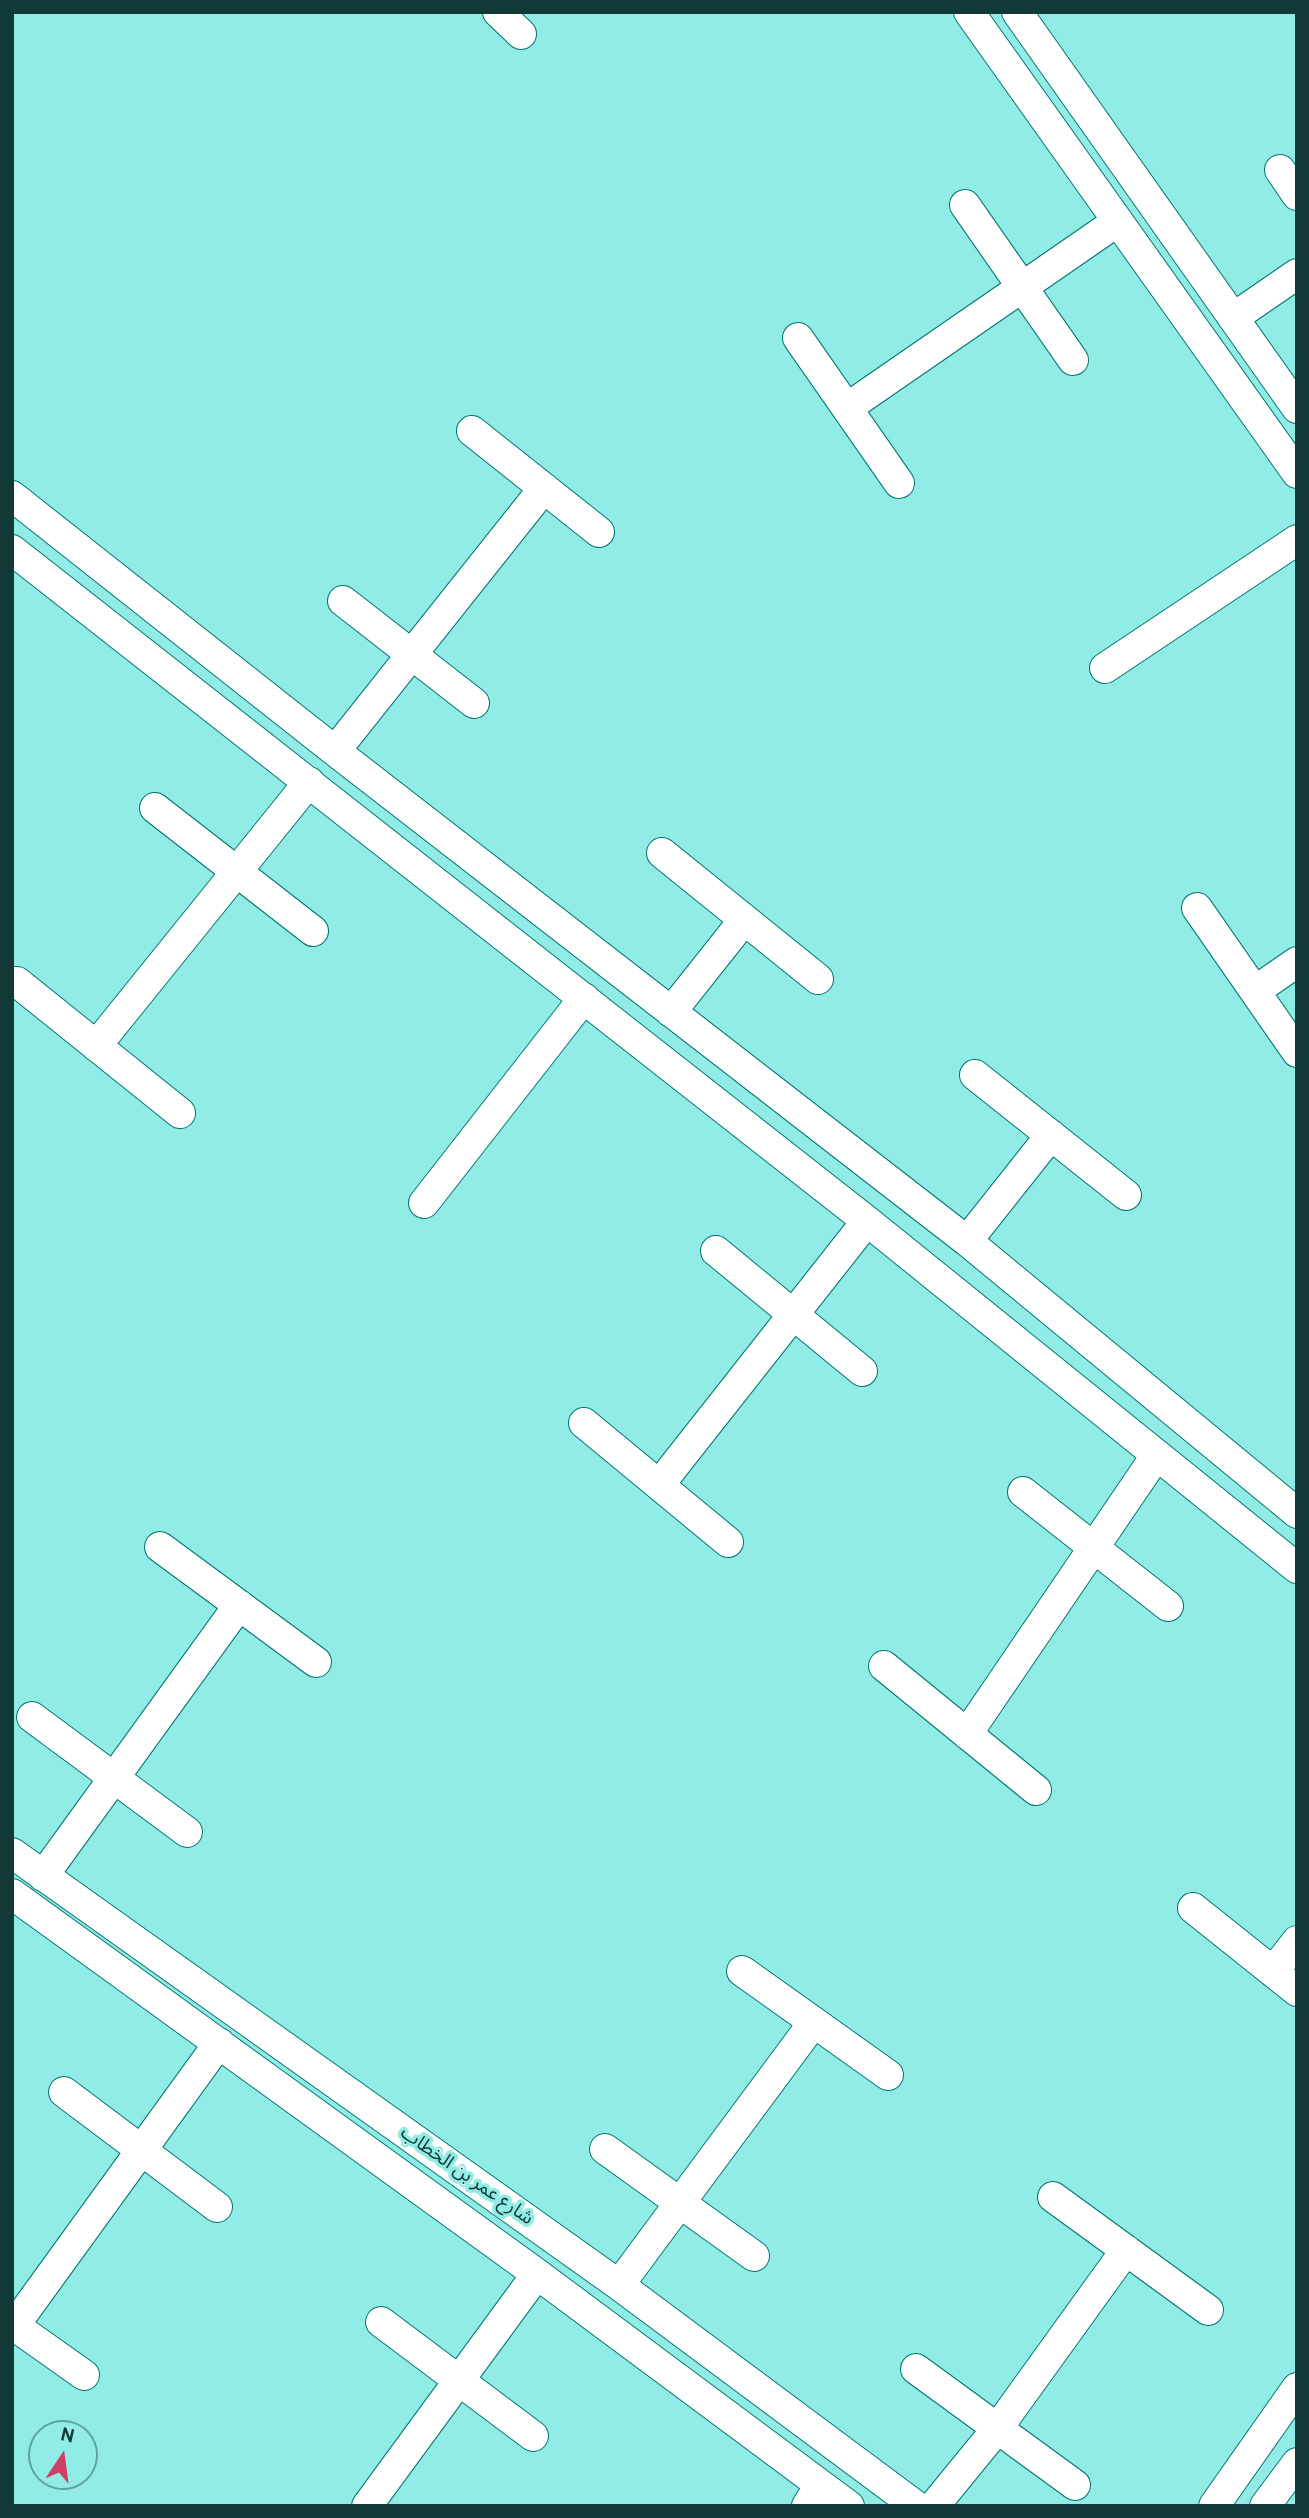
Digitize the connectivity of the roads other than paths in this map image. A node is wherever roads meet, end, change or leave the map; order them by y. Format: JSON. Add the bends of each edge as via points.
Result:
{"nodes":[{"id":1,"x":498,"y":12,"type":"edge"},
{"id":2,"x":969,"y":12,"type":"edge"},
{"id":3,"x":1017,"y":12,"type":"edge"},
{"id":4,"x":521,"y":34,"type":"dead end"},
{"id":5,"x":1280,"y":170,"type":"dead end"},
{"id":6,"x":1297,"y":195,"type":"edge"},
{"id":7,"x":965,"y":205,"type":"dead end"},
{"id":8,"x":1118,"y":221,"type":"junction"},
{"id":9,"x":1297,"y":274,"type":"edge"},
{"id":10,"x":1022,"y":287,"type":"junction"},
{"id":11,"x":1233,"y":318,"type":"junction"},
{"id":12,"x":798,"y":338,"type":"dead end"},
{"id":13,"x":1073,"y":360,"type":"dead end"},
{"id":14,"x":847,"y":408,"type":"junction"},
{"id":15,"x":1297,"y":408,"type":"edge"},
{"id":16,"x":472,"y":431,"type":"dead end"},
{"id":17,"x":1297,"y":473,"type":"edge"},
{"id":18,"x":899,"y":483,"type":"dead end"},
{"id":19,"x":544,"y":488,"type":"junction"},
{"id":20,"x":12,"y":496,"type":"edge"},
{"id":21,"x":599,"y":532,"type":"dead end"},
{"id":22,"x":1297,"y":540,"type":"edge"},
{"id":23,"x":12,"y":550,"type":"edge"},
{"id":24,"x":343,"y":601,"type":"dead end"},
{"id":25,"x":412,"y":655,"type":"junction"},
{"id":26,"x":1105,"y":668,"type":"dead end"},
{"id":27,"x":474,"y":703,"type":"dead end"},
{"id":28,"x":335,"y":751,"type":"junction"},
{"id":29,"x":309,"y":782,"type":"junction"},
{"id":30,"x":155,"y":808,"type":"dead end"},
{"id":31,"x":662,"y":853,"type":"dead end"},
{"id":32,"x":237,"y":871,"type":"junction"},
{"id":33,"x":1198,"y":908,"type":"dead end"},
{"id":34,"x":744,"y":920,"type":"junction"},
{"id":35,"x":313,"y":931,"type":"dead end"},
{"id":36,"x":1297,"y":962,"type":"edge"},
{"id":37,"x":818,"y":979,"type":"dead end"},
{"id":38,"x":16,"y":982,"type":"dead end"},
{"id":39,"x":1255,"y":991,"type":"junction"},
{"id":40,"x":584,"y":998,"type":"junction"},
{"id":41,"x":671,"y":1012,"type":"junction"},
{"id":42,"x":96,"y":1046,"type":"junction"},
{"id":43,"x":1297,"y":1052,"type":"edge"},
{"id":44,"x":975,"y":1075,"type":"dead end"},
{"id":45,"x":180,"y":1113,"type":"dead end"},
{"id":46,"x":1051,"y":1135,"type":"junction"},
{"id":47,"x":1126,"y":1195,"type":"dead end"},
{"id":48,"x":424,"y":1203,"type":"dead end"},
{"id":49,"x":867,"y":1221,"type":"junction"},
{"id":50,"x":967,"y":1241,"type":"junction"},
{"id":51,"x":716,"y":1251,"type":"dead end"},
{"id":52,"x":793,"y":1315,"type":"junction"},
{"id":53,"x":862,"y":1371,"type":"dead end"},
{"id":54,"x":584,"y":1423,"type":"dead end"},
{"id":55,"x":1156,"y":1456,"type":"junction"},
{"id":56,"x":659,"y":1485,"type":"junction"},
{"id":57,"x":1023,"y":1492,"type":"dead end"},
{"id":58,"x":1297,"y":1513,"type":"edge"},
{"id":59,"x":728,"y":1542,"type":"dead end"},
{"id":60,"x":160,"y":1547,"type":"dead end"},
{"id":61,"x":1094,"y":1548,"type":"junction"},
{"id":62,"x":1297,"y":1568,"type":"edge"},
{"id":63,"x":239,"y":1605,"type":"junction"},
{"id":64,"x":1168,"y":1606,"type":"dead end"},
{"id":65,"x":316,"y":1662,"type":"dead end"},
{"id":66,"x":884,"y":1667,"type":"dead end"},
{"id":67,"x":32,"y":1717,"type":"dead end"},
{"id":68,"x":967,"y":1734,"type":"junction"},
{"id":69,"x":115,"y":1778,"type":"junction"},
{"id":70,"x":1036,"y":1790,"type":"dead end"},
{"id":71,"x":187,"y":1832,"type":"dead end"},
{"id":72,"x":12,"y":1853,"type":"edge"},
{"id":73,"x":43,"y":1876,"type":"junction"},
{"id":74,"x":12,"y":1894,"type":"edge"},
{"id":75,"x":1193,"y":1908,"type":"dead end"},
{"id":76,"x":1297,"y":1941,"type":"edge"},
{"id":77,"x":742,"y":1971,"type":"dead end"},
{"id":78,"x":1273,"y":1972,"type":"junction"},
{"id":79,"x":1297,"y":1991,"type":"edge"},
{"id":80,"x":814,"y":2022,"type":"junction"},
{"id":81,"x":219,"y":2043,"type":"junction"},
{"id":82,"x":888,"y":2075,"type":"dead end"},
{"id":83,"x":64,"y":2092,"type":"dead end"},
{"id":84,"x":605,"y":2149,"type":"dead end"},
{"id":85,"x":142,"y":2151,"type":"junction"},
{"id":86,"x":1053,"y":2197,"type":"dead end"},
{"id":87,"x":681,"y":2203,"type":"junction"},
{"id":88,"x":217,"y":2207,"type":"dead end"},
{"id":89,"x":1126,"y":2250,"type":"junction"},
{"id":90,"x":754,"y":2256,"type":"dead end"},
{"id":91,"x":537,"y":2274,"type":"junction"},
{"id":92,"x":619,"y":2285,"type":"junction"},
{"id":93,"x":1208,"y":2310,"type":"dead end"},
{"id":94,"x":381,"y":2322,"type":"dead end"},
{"id":95,"x":13,"y":2325,"type":"edge"},
{"id":96,"x":916,"y":2369,"type":"dead end"},
{"id":97,"x":83,"y":2375,"type":"dead end"},
{"id":98,"x":459,"y":2380,"type":"junction"},
{"id":99,"x":1297,"y":2388,"type":"edge"},
{"id":100,"x":997,"y":2429,"type":"junction"},
{"id":101,"x":533,"y":2436,"type":"dead end"},
{"id":102,"x":1297,"y":2463,"type":"edge"},
{"id":103,"x":1075,"y":2485,"type":"dead end"},
{"id":104,"x":813,"y":2496,"type":"edge"},
{"id":105,"x":367,"y":2506,"type":"edge"},
{"id":106,"x":849,"y":2506,"type":"edge"},
{"id":107,"x":916,"y":2506,"type":"edge"},
{"id":108,"x":934,"y":2506,"type":"edge"},
{"id":109,"x":1214,"y":2506,"type":"edge"},
{"id":110,"x":1265,"y":2506,"type":"edge"}],
"edges":[{"from":1,"to":4,"type":"street"},
{"from":2,"to":8,"type":"street"},
{"from":3,"to":11,"type":"street"},
{"from":5,"to":6,"type":"street"},
{"from":7,"to":10,"type":"street"},
{"from":8,"to":10,"type":"street"},
{"from":8,"to":17,"type":"street"},
{"from":9,"to":11,"type":"street"},
{"from":10,"to":13,"type":"street"},
{"from":10,"to":14,"type":"street"},
{"from":11,"to":15,"type":"street"},
{"from":12,"to":14,"type":"street"},
{"from":14,"to":18,"type":"street"},
{"from":16,"to":19,"type":"street"},
{"from":19,"to":21,"type":"street"},
{"from":19,"to":25,"type":"street"},
{"from":20,"to":28,"type":"street"},
{"from":22,"to":26,"type":"street"},
{"from":23,"to":29,"type":"street"},
{"from":24,"to":25,"type":"street"},
{"from":25,"to":27,"type":"street"},
{"from":25,"to":28,"type":"street"},
{"from":28,"to":41,"type":"street"},
{"from":29,"to":32,"type":"street"},
{"from":29,"to":40,"type":"street"},
{"from":30,"to":32,"type":"street"},
{"from":31,"to":34,"type":"street"},
{"from":32,"to":35,"type":"street"},
{"from":32,"to":42,"type":"street"},
{"from":33,"to":39,"type":"street"},
{"from":34,"to":37,"type":"street"},
{"from":34,"to":41,"type":"street"},
{"from":36,"to":39,"type":"street"},
{"from":38,"to":42,"type":"street"},
{"from":39,"to":43,"type":"street"},
{"from":40,"to":48,"type":"street"},
{"from":40,"to":49,"type":"street"},
{"from":41,"to":50,"type":"street"},
{"from":42,"to":45,"type":"street"},
{"from":44,"to":46,"type":"street"},
{"from":46,"to":47,"type":"street"},
{"from":46,"to":50,"type":"street"},
{"from":49,"to":52,"type":"street"},
{"from":49,"to":55,"type":"street"},
{"from":50,"to":58,"type":"street"},
{"from":51,"to":52,"type":"street"},
{"from":52,"to":53,"type":"street"},
{"from":52,"to":56,"type":"street"},
{"from":54,"to":56,"type":"street"},
{"from":55,"to":61,"type":"street"},
{"from":55,"to":62,"type":"street"},
{"from":56,"to":59,"type":"street"},
{"from":57,"to":61,"type":"street"},
{"from":60,"to":63,"type":"street"},
{"from":61,"to":64,"type":"street"},
{"from":61,"to":68,"type":"street"},
{"from":63,"to":65,"type":"street"},
{"from":63,"to":69,"type":"street"},
{"from":66,"to":68,"type":"street"},
{"from":67,"to":69,"type":"street"},
{"from":68,"to":70,"type":"street"},
{"from":69,"to":71,"type":"street"},
{"from":69,"to":73,"type":"street"},
{"from":72,"to":73,"type":"street","name":"شارع عمر بن الخطاب"},
{"from":73,"to":92,"type":"street","name":"شارع عمر بن الخطاب"},
{"from":74,"to":81,"type":"street","name":"شارع عمر بن الخطاب"},
{"from":75,"to":78,"type":"street"},
{"from":76,"to":78,"type":"street"},
{"from":77,"to":80,"type":"street"},
{"from":78,"to":79,"type":"street"},
{"from":80,"to":82,"type":"street"},
{"from":80,"to":87,"type":"street"},
{"from":81,"to":85,"type":"street"},
{"from":81,"to":91,"type":"street","name":"شارع عمر بن الخطاب"},
{"from":83,"to":85,"type":"street"},
{"from":84,"to":87,"type":"street"},
{"from":85,"to":88,"type":"street"},
{"from":85,"to":95,"type":"street"},
{"from":86,"to":89,"type":"street"},
{"from":87,"to":90,"type":"street"},
{"from":87,"to":92,"type":"street"},
{"from":89,"to":93,"type":"street"},
{"from":89,"to":100,"type":"street"},
{"from":91,"to":98,"type":"street"},
{"from":91,"to":104,"type":"street","name":"شارع عمر بن الخطاب"},
{"from":92,"to":107,"type":"street","name":"شارع عمر بن الخطاب"},
{"from":94,"to":98,"type":"street"},
{"from":95,"to":97,"type":"street"},
{"from":96,"to":100,"type":"street"},
{"from":98,"to":101,"type":"street"},
{"from":98,"to":105,"type":"street"},
{"from":99,"to":109,"type":"street"},
{"from":100,"to":103,"type":"street"},
{"from":100,"to":108,"type":"street"},
{"from":102,"to":110,"type":"street"},
{"from":104,"to":106,"type":"street","name":"شارع عمر بن الخطاب"}]}
